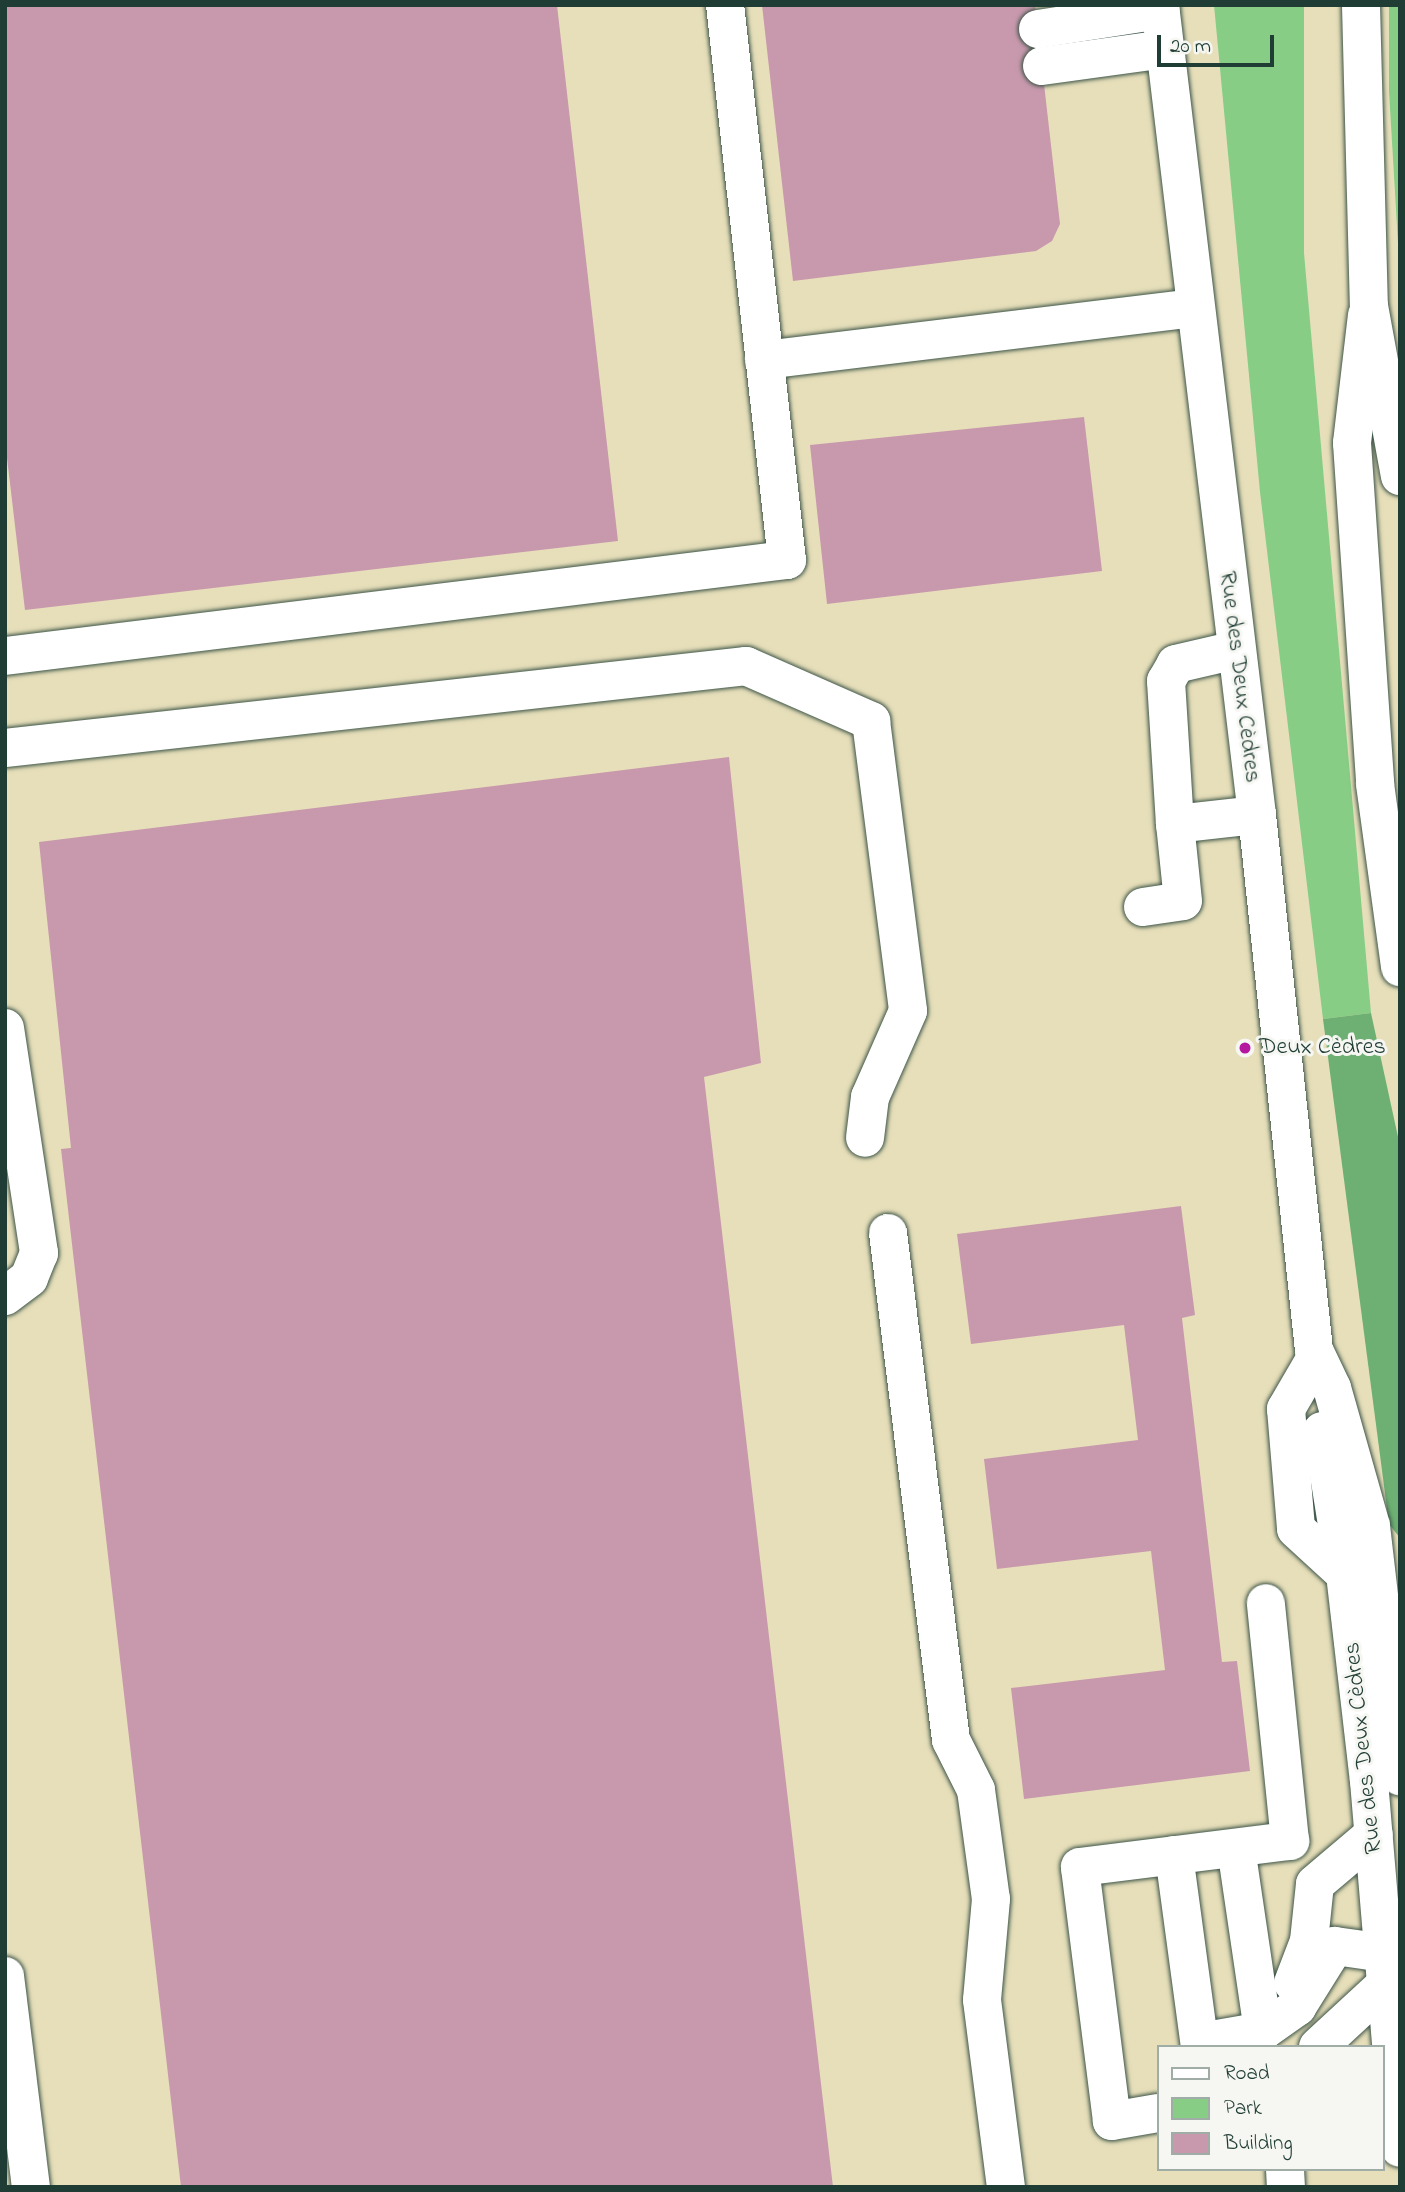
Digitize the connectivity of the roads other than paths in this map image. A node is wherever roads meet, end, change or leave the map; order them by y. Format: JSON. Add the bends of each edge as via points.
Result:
{"nodes":[{"id":1,"x":725,"y":5,"type":"edge"},
{"id":2,"x":1361,"y":5,"type":"edge"},
{"id":3,"x":1160,"y":8,"type":"edge"},
{"id":4,"x":1164,"y":49,"type":"junction"},
{"id":5,"x":1369,"y":306,"type":"junction"},
{"id":6,"x":1193,"y":307,"type":"junction"},
{"id":7,"x":764,"y":360,"type":"junction"},
{"id":8,"x":1400,"y":476,"type":"edge"},
{"id":9,"x":1236,"y":650,"type":"junction"},
{"id":10,"x":5,"y":656,"type":"edge"},
{"id":11,"x":5,"y":748,"type":"edge"},
{"id":12,"x":1257,"y":815,"type":"junction"},
{"id":13,"x":1175,"y":824,"type":"junction"},
{"id":14,"x":1143,"y":907,"type":"dead end"},
{"id":15,"x":1400,"y":967,"type":"edge"},
{"id":16,"x":5,"y":1028,"type":"edge"},
{"id":17,"x":865,"y":1139,"type":"dead end"},
{"id":18,"x":888,"y":1233,"type":"dead end"},
{"id":19,"x":5,"y":1296,"type":"edge"},
{"id":20,"x":1313,"y":1358,"type":"junction"},
{"id":21,"x":1266,"y":1603,"type":"dead end"},
{"id":22,"x":1400,"y":1776,"type":"edge"},
{"id":23,"x":1374,"y":1834,"type":"junction"},
{"id":24,"x":1237,"y":1848,"type":"junction"},
{"id":25,"x":1174,"y":1855,"type":"junction"},
{"id":26,"x":1323,"y":1934,"type":"junction"},
{"id":27,"x":1385,"y":1969,"type":"junction"},
{"id":28,"x":5,"y":1976,"type":"edge"},
{"id":29,"x":1271,"y":2024,"type":"junction"},
{"id":30,"x":1200,"y":2044,"type":"edge"},
{"id":31,"x":1320,"y":2045,"type":"edge"},
{"id":32,"x":1156,"y":2113,"type":"edge"},
{"id":33,"x":1400,"y":2148,"type":"edge"},
{"id":34,"x":32,"y":2187,"type":"edge"},
{"id":35,"x":1006,"y":2187,"type":"edge"}],
"edges":[{"from":1,"to":7,"type":"street"},
{"from":2,"to":5,"type":"street"},
{"from":3,"to":4,"type":"street","name":"Rue des Deux Cèdres"},
{"from":3,"to":4,"type":"street","via":[[1040,48]]},
{"from":4,"to":6,"type":"street","name":"Rue des Deux Cèdres"},
{"from":5,"to":8,"type":"street"},
{"from":5,"to":15,"type":"street","via":[[1352,443],[1375,784]]},
{"from":6,"to":7,"type":"street"},
{"from":6,"to":9,"type":"street","name":"Rue des Deux Cèdres"},
{"from":7,"to":10,"type":"street","via":[[787,560]]},
{"from":9,"to":12,"type":"street","name":"Rue des Deux Cèdres"},
{"from":9,"to":13,"type":"street","via":[[1176,664],[1166,681]]},
{"from":11,"to":17,"type":"street","via":[[746,666],[870,721],[908,1011],[870,1097]]},
{"from":12,"to":13,"type":"street"},
{"from":12,"to":20,"type":"street","name":"Rue des Deux Cèdres"},
{"from":13,"to":14,"type":"street","via":[[1182,901]]},
{"from":16,"to":19,"type":"street","via":[[39,1253],[29,1278]]},
{"from":18,"to":35,"type":"street","via":[[951,1740],[976,1790],[991,1899],[982,2000]]},
{"from":20,"to":22,"type":"street","name":"Rue des Deux Cèdres","via":[[1332,1388],[1371,1525]]},
{"from":20,"to":23,"type":"street","name":"Rue des Deux Cèdres","via":[[1345,1574]]},
{"from":21,"to":24,"type":"street","via":[[1290,1841]]},
{"from":23,"to":26,"type":"street","via":[[1315,1884]]},
{"from":23,"to":27,"type":"street","name":"Rue des Deux Cèdres"},
{"from":24,"to":25,"type":"street"},
{"from":24,"to":29,"type":"street"},
{"from":25,"to":30,"type":"street"},
{"from":25,"to":32,"type":"street","via":[[1080,1867],[1112,2121]]},
{"from":26,"to":27,"type":"street"},
{"from":26,"to":29,"type":"street","via":[[1297,2007]]},
{"from":27,"to":31,"type":"street"},
{"from":27,"to":33,"type":"street","name":"Rue des Deux Cèdres"},
{"from":28,"to":34,"type":"street"},
{"from":29,"to":30,"type":"street"}]}
